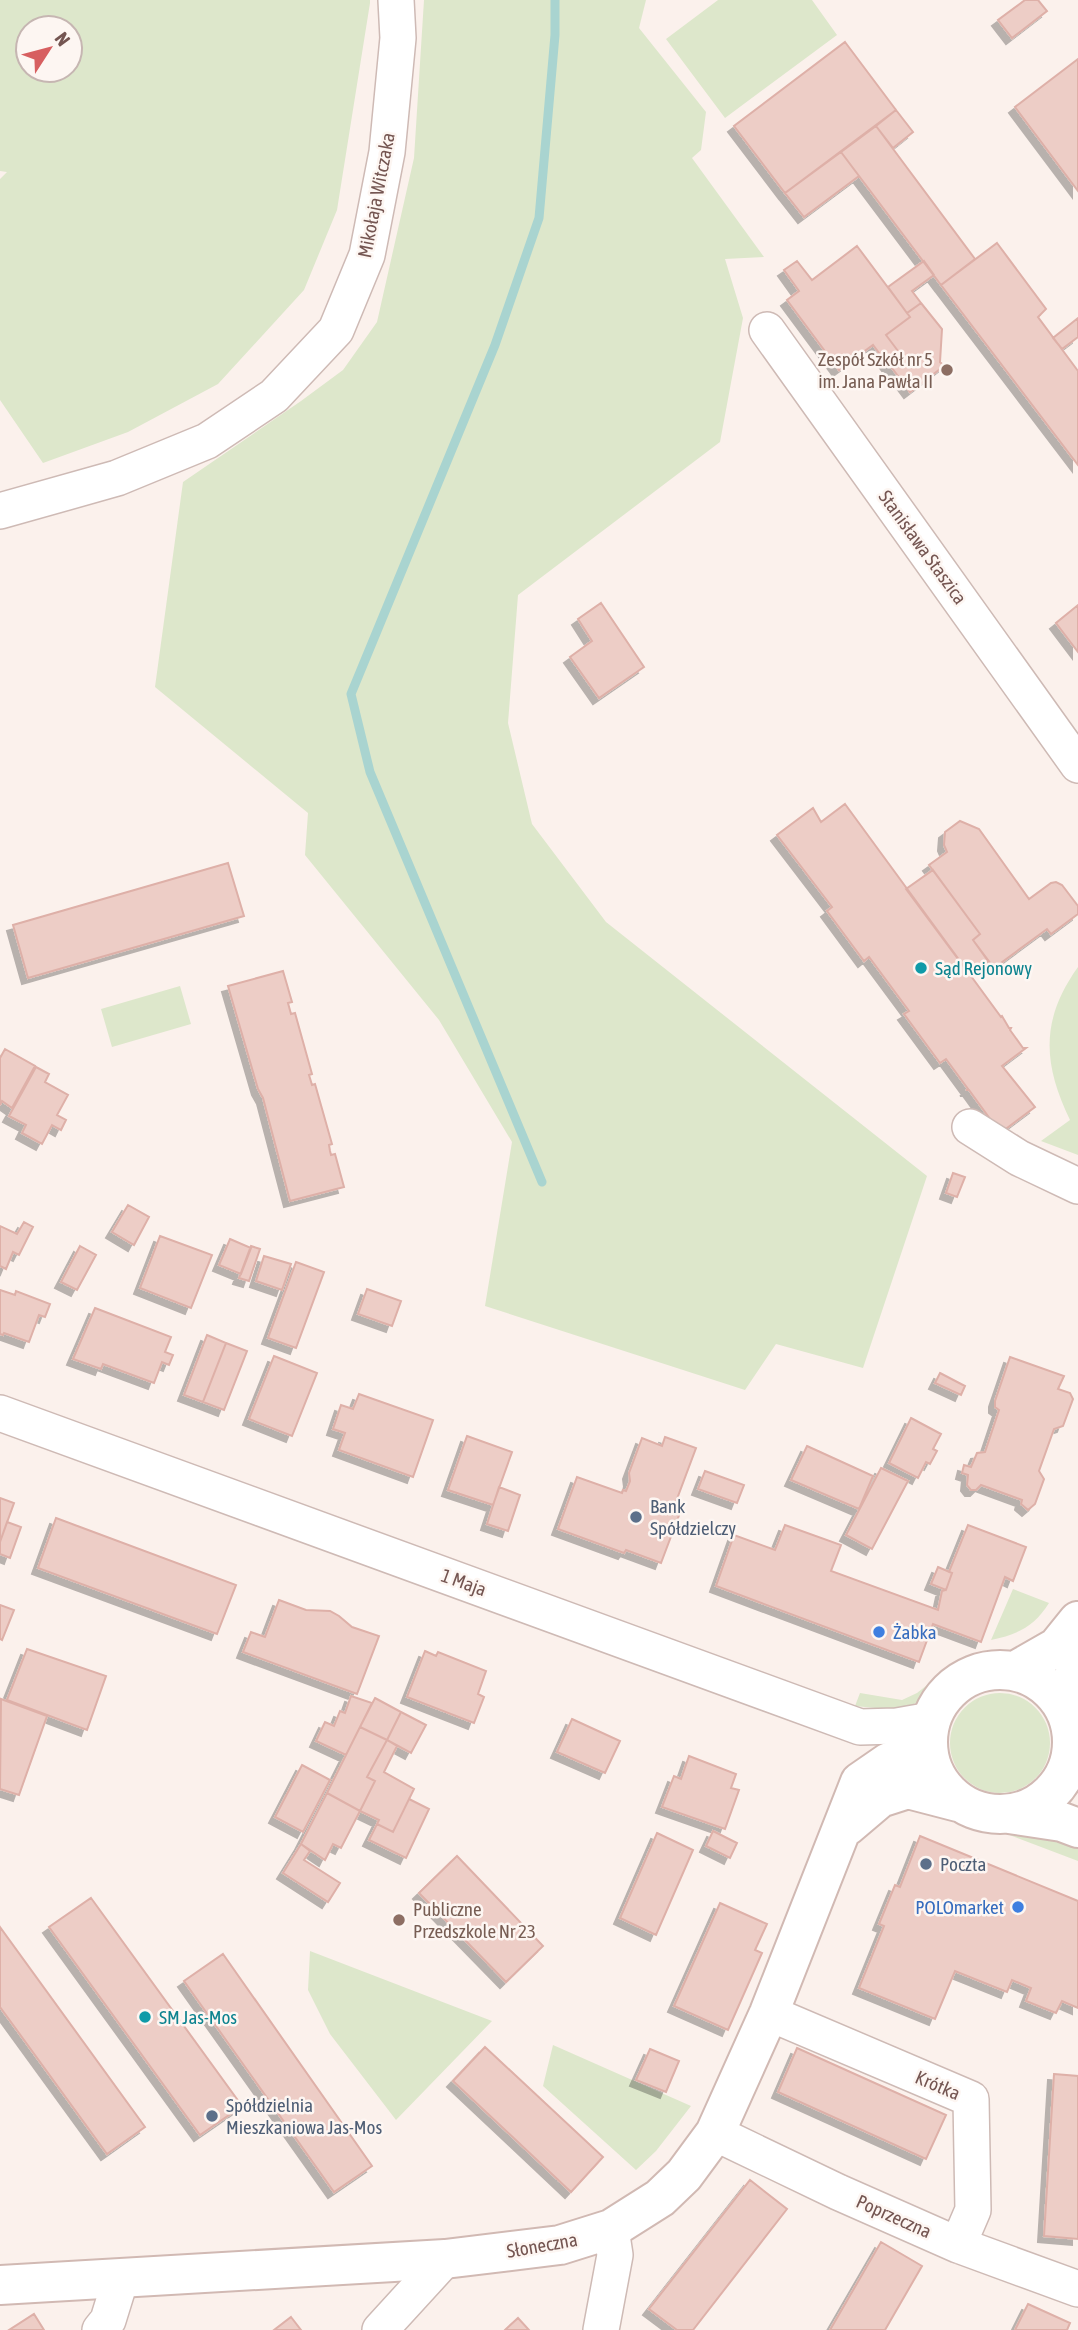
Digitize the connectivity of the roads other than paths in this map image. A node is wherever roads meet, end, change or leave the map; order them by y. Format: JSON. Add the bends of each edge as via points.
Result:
{"nodes":[{"id":1,"x":396,"y":0,"type":"edge"},
{"id":2,"x":767,"y":330,"type":"dead end"},
{"id":3,"x":0,"y":511,"type":"edge"},
{"id":4,"x":1078,"y":765,"type":"edge"},
{"id":5,"x":970,"y":1127,"type":"dead end"},
{"id":6,"x":1078,"y":1186,"type":"edge"},
{"id":7,"x":0,"y":1413,"type":"edge"},
{"id":8,"x":1078,"y":1621,"type":"edge"},
{"id":9,"x":1078,"y":1667,"type":"edge"},
{"id":10,"x":1015,"y":1671,"type":"junction"},
{"id":11,"x":1062,"y":1704,"type":"junction"},
{"id":12,"x":929,"y":1734,"type":"junction"},
{"id":13,"x":1074,"y":1766,"type":"edge"},
{"id":14,"x":958,"y":1802,"type":"junction"},
{"id":15,"x":1009,"y":1814,"type":"junction"},
{"id":16,"x":1078,"y":1828,"type":"edge"},
{"id":17,"x":842,"y":1829,"type":"junction"},
{"id":18,"x":769,"y":2012,"type":"junction"},
{"id":19,"x":715,"y":2133,"type":"junction"},
{"id":20,"x":611,"y":2229,"type":"junction"},
{"id":21,"x":958,"y":2245,"type":"junction"},
{"id":22,"x":444,"y":2259,"type":"junction"},
{"id":23,"x":121,"y":2278,"type":"junction"},
{"id":24,"x":0,"y":2285,"type":"edge"},
{"id":25,"x":1078,"y":2288,"type":"edge"},
{"id":26,"x":100,"y":2330,"type":"edge"},
{"id":27,"x":380,"y":2330,"type":"edge"},
{"id":28,"x":600,"y":2330,"type":"edge"}],
"edges":[{"from":1,"to":3,"type":"street","name":"Mikołaja Witczaka","via":[[398,37],[387,152],[367,256],[336,330],[274,396],[207,441],[117,478]]},
{"from":2,"to":4,"type":"street","name":"Stanisława Staszica"},
{"from":5,"to":6,"type":"street","via":[[1019,1158]]},
{"from":7,"to":12,"type":"street","name":"1 Maja","via":[[860,1727],[897,1726]]},
{"from":8,"to":10,"type":"street","via":[[1057,1647]]},
{"from":9,"to":11,"type":"street"},
{"from":10,"to":11,"type":"street","via":[[1049,1689]]},
{"from":10,"to":12,"type":"street","via":[[993,1670],[955,1685],[940,1701]]},
{"from":11,"to":13,"type":"street"},
{"from":12,"to":14,"type":"street","via":[[932,1769]]},
{"from":12,"to":17,"type":"street","name":"Słoneczna","via":[[860,1782]]},
{"from":13,"to":15,"type":"street","via":[[1047,1797]]},
{"from":14,"to":15,"type":"street","via":[[974,1810]]},
{"from":14,"to":17,"type":"street","name":"Słoneczna","via":[[908,1789],[880,1798]]},
{"from":15,"to":16,"type":"street"},
{"from":17,"to":18,"type":"street","name":"Słoneczna"},
{"from":18,"to":19,"type":"street","name":"Słoneczna"},
{"from":18,"to":21,"type":"street","name":"Krótka","via":[[971,2099],[972,2210]]},
{"from":19,"to":20,"type":"street","name":"Słoneczna","via":[[660,2198]]},
{"from":19,"to":21,"type":"street","name":"Poprzeczna"},
{"from":20,"to":22,"type":"street","name":"Słoneczna","via":[[560,2245]]},
{"from":20,"to":28,"type":"street","via":[[615,2255]]},
{"from":21,"to":25,"type":"street","name":"Poprzeczna"},
{"from":22,"to":23,"type":"street","name":"Słoneczna"},
{"from":22,"to":27,"type":"street"},
{"from":23,"to":24,"type":"street","name":"Słoneczna"},
{"from":23,"to":26,"type":"street","via":[[108,2320]]}]}
